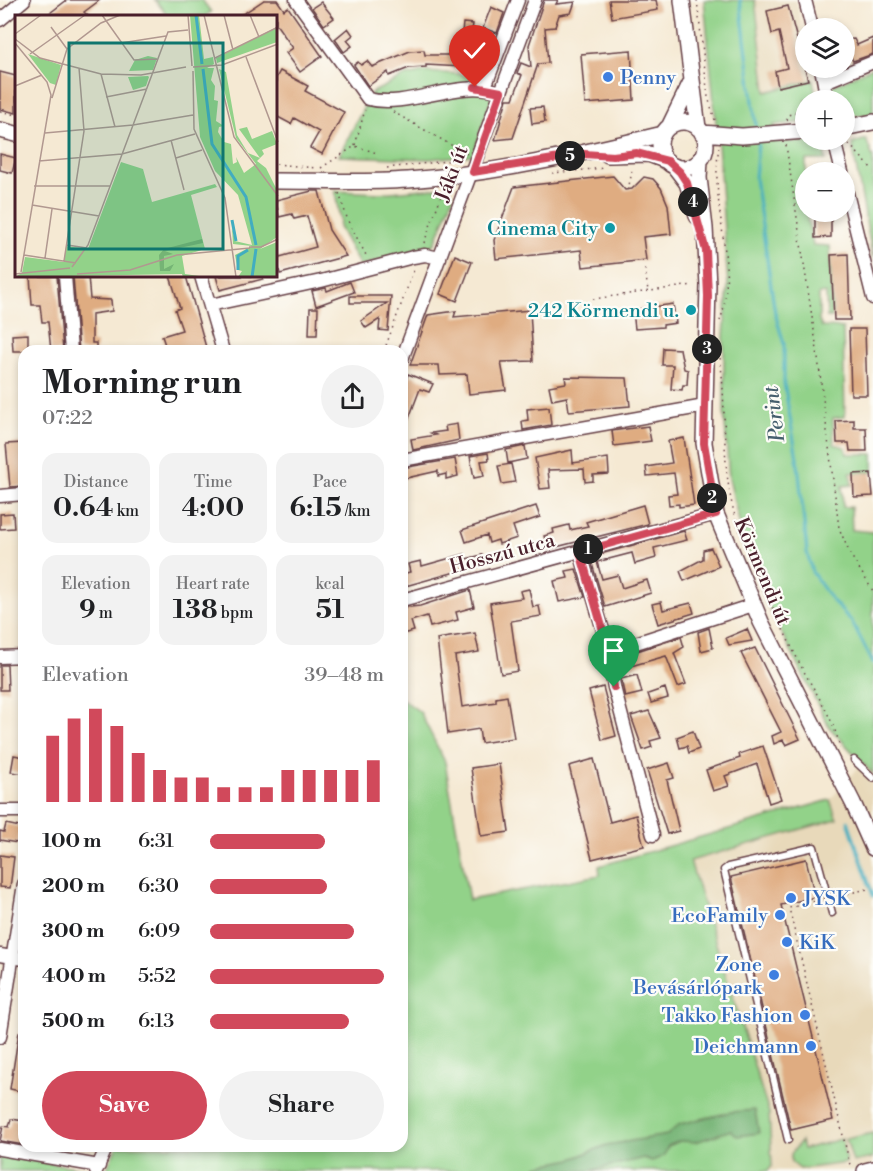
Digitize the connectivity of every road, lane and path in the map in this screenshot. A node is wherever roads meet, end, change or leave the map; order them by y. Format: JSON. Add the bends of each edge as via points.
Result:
{"nodes":[{"id":1,"x":24,"y":0,"type":"edge"},
{"id":2,"x":296,"y":0,"type":"edge"},
{"id":3,"x":518,"y":0,"type":"edge"},
{"id":4,"x":535,"y":0,"type":"edge"},
{"id":5,"x":682,"y":0,"type":"edge"},
{"id":6,"x":697,"y":0,"type":"edge"},
{"id":7,"x":805,"y":0,"type":"edge"},
{"id":8,"x":810,"y":18,"type":"edge"},
{"id":9,"x":0,"y":20,"type":"edge"},
{"id":10,"x":873,"y":62,"type":"edge"},
{"id":11,"x":824,"y":78,"type":"edge"},
{"id":12,"x":691,"y":80,"type":"junction"},
{"id":13,"x":825,"y":82,"type":"junction"},
{"id":14,"x":485,"y":87,"type":"junction"},
{"id":15,"x":826,"y":90,"type":"edge"},
{"id":16,"x":501,"y":92,"type":"junction"},
{"id":17,"x":700,"y":97,"type":"junction"},
{"id":18,"x":372,"y":100,"type":"junction"},
{"id":19,"x":0,"y":111,"type":"edge"},
{"id":20,"x":795,"y":113,"type":"edge"},
{"id":21,"x":15,"y":115,"type":"edge"},
{"id":22,"x":873,"y":122,"type":"edge"},
{"id":23,"x":0,"y":130,"type":"edge"},
{"id":24,"x":700,"y":130,"type":"junction"},
{"id":25,"x":783,"y":130,"type":"junction"},
{"id":26,"x":666,"y":131,"type":"junction"},
{"id":27,"x":795,"y":131,"type":"edge"},
{"id":28,"x":855,"y":131,"type":"edge"},
{"id":29,"x":15,"y":134,"type":"edge"},
{"id":30,"x":733,"y":137,"type":"junction"},
{"id":31,"x":355,"y":146,"type":"junction"},
{"id":32,"x":855,"y":147,"type":"edge"},
{"id":33,"x":377,"y":153,"type":"dead end"},
{"id":34,"x":584,"y":154,"type":"junction"},
{"id":35,"x":703,"y":156,"type":"junction"},
{"id":36,"x":671,"y":163,"type":"junction"},
{"id":37,"x":278,"y":164,"type":"edge"},
{"id":38,"x":633,"y":164,"type":"dead end"},
{"id":39,"x":476,"y":165,"type":"junction"},
{"id":40,"x":320,"y":168,"type":"junction"},
{"id":41,"x":330,"y":168,"type":"dead end"},
{"id":42,"x":381,"y":168,"type":"dead end"},
{"id":43,"x":873,"y":170,"type":"edge"},
{"id":44,"x":716,"y":171,"type":"dead end"},
{"id":45,"x":278,"y":181,"type":"edge"},
{"id":46,"x":339,"y":189,"type":"dead end"},
{"id":47,"x":628,"y":190,"type":"dead end"},
{"id":48,"x":855,"y":220,"type":"edge"},
{"id":49,"x":706,"y":251,"type":"junction"},
{"id":50,"x":440,"y":258,"type":"junction"},
{"id":51,"x":375,"y":268,"type":"junction"},
{"id":52,"x":645,"y":269,"type":"dead end"},
{"id":53,"x":871,"y":276,"type":"edge"},
{"id":54,"x":65,"y":278,"type":"edge"},
{"id":55,"x":202,"y":278,"type":"edge"},
{"id":56,"x":693,"y":285,"type":"dead end"},
{"id":57,"x":648,"y":291,"type":"junction"},
{"id":58,"x":873,"y":298,"type":"edge"},
{"id":59,"x":593,"y":300,"type":"dead end"},
{"id":60,"x":210,"y":305,"type":"junction"},
{"id":61,"x":720,"y":322,"type":"dead end"},
{"id":62,"x":71,"y":345,"type":"edge"},
{"id":63,"x":221,"y":345,"type":"edge"},
{"id":64,"x":407,"y":345,"type":"edge"},
{"id":65,"x":719,"y":354,"type":"dead end"},
{"id":66,"x":705,"y":406,"type":"junction"},
{"id":67,"x":408,"y":459,"type":"edge"},
{"id":68,"x":18,"y":494,"type":"edge"},
{"id":69,"x":0,"y":496,"type":"edge"},
{"id":70,"x":716,"y":514,"type":"junction"},
{"id":71,"x":580,"y":552,"type":"junction"},
{"id":72,"x":873,"y":591,"type":"edge"},
{"id":73,"x":408,"y":598,"type":"edge"},
{"id":74,"x":753,"y":605,"type":"junction"},
{"id":75,"x":608,"y":652,"type":"junction"},
{"id":76,"x":18,"y":656,"type":"edge"},
{"id":77,"x":0,"y":657,"type":"edge"},
{"id":78,"x":841,"y":753,"type":"dead end"},
{"id":79,"x":854,"y":760,"type":"dead end"},
{"id":80,"x":873,"y":778,"type":"edge"},
{"id":81,"x":0,"y":811,"type":"edge"},
{"id":82,"x":18,"y":811,"type":"edge"},
{"id":83,"x":653,"y":835,"type":"dead end"},
{"id":84,"x":873,"y":848,"type":"edge"},
{"id":85,"x":868,"y":889,"type":"dead end"},
{"id":86,"x":828,"y":898,"type":"junction"},
{"id":87,"x":832,"y":913,"type":"dead end"},
{"id":88,"x":18,"y":920,"type":"edge"},
{"id":89,"x":12,"y":957,"type":"edge"},
{"id":90,"x":0,"y":1037,"type":"edge"},
{"id":91,"x":788,"y":1140,"type":"dead end"},
{"id":92,"x":0,"y":1149,"type":"edge"},
{"id":93,"x":104,"y":1152,"type":"edge"},
{"id":94,"x":850,"y":1165,"type":"dead end"},
{"id":95,"x":97,"y":1168,"type":"edge"},
{"id":96,"x":873,"y":1169,"type":"edge"},
{"id":97,"x":865,"y":1171,"type":"edge"}],
"edges":[{"from":1,"to":9,"type":"street"},
{"from":2,"to":18,"type":"street"},
{"from":3,"to":14,"type":"street"},
{"from":4,"to":16,"type":"street","name":"Jáki út"},
{"from":5,"to":12,"type":"street"},
{"from":6,"to":17,"type":"path"},
{"from":7,"to":8,"type":"street"},
{"from":10,"to":13,"type":"street"},
{"from":11,"to":13,"type":"street"},
{"from":12,"to":17,"type":"street"},
{"from":12,"to":26,"type":"street"},
{"from":13,"to":15,"type":"street"},
{"from":14,"to":16,"type":"street"},
{"from":14,"to":18,"type":"street"},
{"from":16,"to":39,"type":"street","name":"Jáki út"},
{"from":17,"to":24,"type":"street"},
{"from":18,"to":31,"type":"path"},
{"from":18,"to":39,"type":"path","via":[[443,138]]},
{"from":19,"to":21,"type":"path"},
{"from":20,"to":25,"type":"path","via":[[788,115]]},
{"from":22,"to":28,"type":"street"},
{"from":23,"to":29,"type":"street"},
{"from":24,"to":26,"type":"street","via":[[683,123]]},
{"from":24,"to":30,"type":"street"},
{"from":24,"to":35,"type":"street"},
{"from":25,"to":27,"type":"street"},
{"from":25,"to":30,"type":"street"},
{"from":25,"to":72,"type":"path","via":[[839,528],[849,554]]},
{"from":26,"to":34,"type":"street"},
{"from":26,"to":36,"type":"street","via":[[661,147]]},
{"from":30,"to":35,"type":"street"},
{"from":31,"to":33,"type":"path"},
{"from":31,"to":40,"type":"path"},
{"from":32,"to":43,"type":"path"},
{"from":34,"to":36,"type":"street","via":[[637,153]]},
{"from":34,"to":39,"type":"street"},
{"from":35,"to":36,"type":"street","via":[[688,167]]},
{"from":35,"to":49,"type":"street","name":"Körmendi út","via":[[699,178]]},
{"from":36,"to":49,"type":"street","name":"Körmendi út","via":[[687,183]]},
{"from":37,"to":40,"type":"path"},
{"from":38,"to":47,"type":"path"},
{"from":39,"to":42,"type":"path"},
{"from":39,"to":45,"type":"street","via":[[407,180]]},
{"from":39,"to":50,"type":"street","name":"Jáki út"},
{"from":40,"to":41,"type":"path"},
{"from":44,"to":61,"type":"path","via":[[726,262]]},
{"from":46,"to":51,"type":"path","via":[[348,221]]},
{"from":48,"to":53,"type":"street"},
{"from":49,"to":66,"type":"street","name":"Körmendi út"},
{"from":50,"to":51,"type":"street","via":[[419,256]]},
{"from":50,"to":64,"type":"street","name":"Jáki út"},
{"from":51,"to":60,"type":"street"},
{"from":52,"to":57,"type":"path"},
{"from":53,"to":58,"type":"street"},
{"from":54,"to":62,"type":"street"},
{"from":55,"to":60,"type":"street"},
{"from":56,"to":57,"type":"path"},
{"from":57,"to":59,"type":"path"},
{"from":60,"to":63,"type":"street"},
{"from":65,"to":78,"type":"path","via":[[725,403],[726,478],[732,509],[790,642],[832,722]]},
{"from":66,"to":67,"type":"street"},
{"from":66,"to":70,"type":"street","name":"Körmendi út","via":[[706,465]]},
{"from":68,"to":69,"type":"street"},
{"from":70,"to":71,"type":"street","name":"Hosszú utca"},
{"from":70,"to":74,"type":"street","name":"Körmendi út"},
{"from":71,"to":73,"type":"street","name":"Hosszú utca"},
{"from":71,"to":75,"type":"street"},
{"from":74,"to":75,"type":"street"},
{"from":74,"to":84,"type":"street","name":"Körmendi út"},
{"from":75,"to":83,"type":"street"},
{"from":76,"to":77,"type":"street"},
{"from":79,"to":80,"type":"lane"},
{"from":81,"to":82,"type":"street"},
{"from":85,"to":86,"type":"path"},
{"from":86,"to":87,"type":"lane"},
{"from":86,"to":91,"type":"lane","via":[[814,847],[724,870]]},
{"from":86,"to":94,"type":"path","via":[[789,908]]},
{"from":88,"to":89,"type":"street"},
{"from":89,"to":90,"type":"street"},
{"from":92,"to":95,"type":"street"},
{"from":93,"to":95,"type":"street"},
{"from":96,"to":97,"type":"street"}]}
